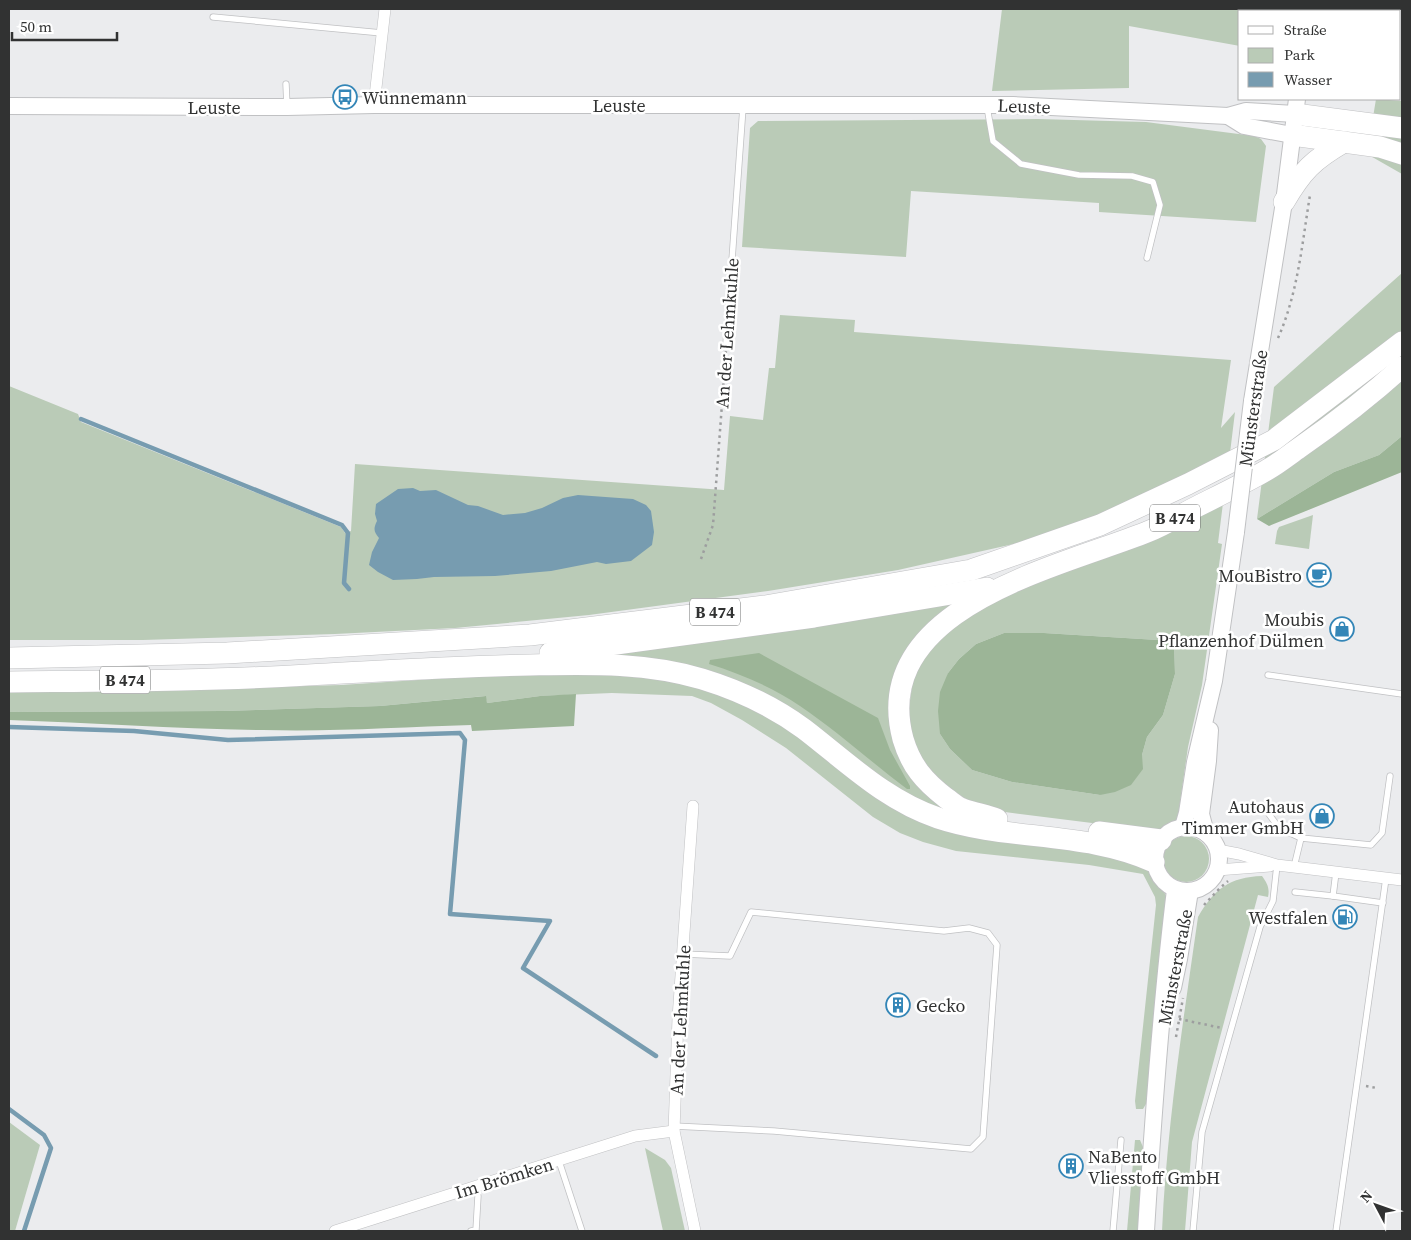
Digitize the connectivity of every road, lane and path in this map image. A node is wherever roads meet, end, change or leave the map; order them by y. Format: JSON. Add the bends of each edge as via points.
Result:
{"nodes":[{"id":1,"x":385,"y":9,"type":"edge"},
{"id":2,"x":213,"y":17,"type":"dead end"},
{"id":3,"x":382,"y":33,"type":"junction"},
{"id":4,"x":286,"y":84,"type":"dead end"},
{"id":5,"x":374,"y":105,"type":"junction"},
{"id":6,"x":743,"y":105,"type":"junction"},
{"id":7,"x":987,"y":105,"type":"junction"},
{"id":8,"x":9,"y":106,"type":"edge"},
{"id":9,"x":287,"y":107,"type":"junction"},
{"id":10,"x":1295,"y":116,"type":"edge"},
{"id":11,"x":1402,"y":128,"type":"edge"},
{"id":12,"x":1344,"y":142,"type":"junction"},
{"id":13,"x":1402,"y":154,"type":"edge"},
{"id":14,"x":1310,"y":193,"type":"dead end"},
{"id":15,"x":1284,"y":202,"type":"junction"},
{"id":16,"x":1147,"y":258,"type":"dead end"},
{"id":17,"x":1402,"y":335,"type":"edge"},
{"id":18,"x":1277,"y":341,"type":"dead end"},
{"id":19,"x":1402,"y":342,"type":"edge"},
{"id":20,"x":726,"y":343,"type":"joint"},
{"id":21,"x":1402,"y":367,"type":"edge"},
{"id":22,"x":1368,"y":369,"type":"junction"},
{"id":23,"x":701,"y":559,"type":"dead end"},
{"id":24,"x":1007,"y":584,"type":"junction"},
{"id":25,"x":9,"y":658,"type":"edge"},
{"id":26,"x":456,"y":666,"type":"junction"},
{"id":27,"x":1268,"y":675,"type":"dead end"},
{"id":28,"x":1214,"y":681,"type":"junction"},
{"id":29,"x":9,"y":682,"type":"edge"},
{"id":30,"x":1402,"y":694,"type":"edge"},
{"id":31,"x":1390,"y":776,"type":"dead end"},
{"id":32,"x":693,"y":806,"type":"dead end"},
{"id":33,"x":1263,"y":806,"type":"dead end"},
{"id":34,"x":1183,"y":827,"type":"junction"},
{"id":35,"x":1206,"y":833,"type":"junction"},
{"id":36,"x":1301,"y":838,"type":"junction"},
{"id":37,"x":1161,"y":840,"type":"junction"},
{"id":38,"x":1218,"y":850,"type":"junction"},
{"id":39,"x":1154,"y":862,"type":"junction"},
{"id":40,"x":1277,"y":865,"type":"junction"},
{"id":41,"x":1294,"y":867,"type":"junction"},
{"id":42,"x":1236,"y":868,"type":"junction"},
{"id":43,"x":1217,"y":870,"type":"junction"},
{"id":44,"x":1336,"y":872,"type":"junction"},
{"id":45,"x":1386,"y":878,"type":"junction"},
{"id":46,"x":1402,"y":880,"type":"edge"},
{"id":47,"x":1183,"y":891,"type":"junction"},
{"id":48,"x":1295,"y":892,"type":"dead end"},
{"id":49,"x":1333,"y":896,"type":"junction"},
{"id":50,"x":1383,"y":903,"type":"junction"},
{"id":51,"x":1202,"y":907,"type":"dead end"},
{"id":52,"x":683,"y":954,"type":"junction"},
{"id":53,"x":1185,"y":991,"type":"dead end"},
{"id":54,"x":1179,"y":1020,"type":"junction"},
{"id":55,"x":1231,"y":1030,"type":"junction"},
{"id":56,"x":1168,"y":1040,"type":"junction"},
{"id":57,"x":674,"y":1128,"type":"junction"},
{"id":58,"x":1120,"y":1140,"type":"dead end"},
{"id":59,"x":559,"y":1161,"type":"junction"},
{"id":60,"x":476,"y":1187,"type":"junction"},
{"id":61,"x":335,"y":1231,"type":"edge"},
{"id":62,"x":471,"y":1231,"type":"edge"},
{"id":63,"x":582,"y":1231,"type":"edge"},
{"id":64,"x":695,"y":1231,"type":"edge"},
{"id":65,"x":1114,"y":1231,"type":"edge"},
{"id":66,"x":1146,"y":1231,"type":"edge"},
{"id":67,"x":1193,"y":1231,"type":"edge"},
{"id":68,"x":1336,"y":1231,"type":"edge"}],
"edges":[{"from":1,"to":3,"type":"street"},
{"from":2,"to":3,"type":"lane"},
{"from":3,"to":5,"type":"street"},
{"from":4,"to":9,"type":"lane"},
{"from":5,"to":6,"type":"main road","name":"Leuste"},
{"from":5,"to":9,"type":"main road","name":"Leuste"},
{"from":6,"to":7,"type":"main road","name":"Leuste"},
{"from":6,"to":20,"type":"lane","name":"An der Lehmkuhle"},
{"from":7,"to":10,"type":"main road","name":"Leuste","via":[[1228,116],[1244,126]]},
{"from":7,"to":16,"type":"lane","via":[[993,141],[1021,164],[1079,175],[1132,176],[1153,182],[1160,205]]},
{"from":8,"to":9,"type":"main road","name":"Leuste"},
{"from":10,"to":11,"type":"highway"},
{"from":10,"to":12,"type":"highway"},
{"from":10,"to":15,"type":"main road","name":"Münsterstraße"},
{"from":12,"to":13,"type":"highway"},
{"from":12,"to":15,"type":"highway","via":[[1322,154],[1312,164],[1296,181]]},
{"from":14,"to":18,"type":"path","via":[[1295,291]]},
{"from":15,"to":28,"type":"main road","name":"Münsterstraße","bridge":true,"via":[[1252,401]]},
{"from":17,"to":22,"type":"highway"},
{"from":19,"to":22,"type":"highway","number":"B 474"},
{"from":20,"to":23,"type":"path","name":"An der Lehmkuhle","via":[[712,525]]},
{"from":21,"to":24,"type":"highway","number":"B 474","via":[[1331,426],[1267,470],[1149,532]]},
{"from":22,"to":25,"type":"highway","number":"B 474","via":[[1274,440],[1188,484],[1100,525],[971,570],[765,606],[530,635],[227,653]]},
{"from":24,"to":26,"type":"highway","number":"B 474","via":[[814,617]]},
{"from":24,"to":37,"type":"highway","via":[[948,618],[920,647],[909,666],[902,686],[900,707],[901,729],[908,756],[932,787],[961,808],[1001,820]]},
{"from":26,"to":29,"type":"highway","number":"B 474","via":[[240,679]]},
{"from":26,"to":39,"type":"highway","via":[[611,664],[699,678],[729,688],[781,714],[878,788],[938,818],[1106,846],[1135,853]]},
{"from":27,"to":30,"type":"lane"},
{"from":28,"to":34,"type":"main road","name":"Münsterstraße"},
{"from":28,"to":35,"type":"main road","name":"Münsterstraße","via":[[1201,814]]},
{"from":31,"to":36,"type":"lane","via":[[1382,833],[1371,845]]},
{"from":32,"to":52,"type":"street","name":"An der Lehmkuhle"},
{"from":33,"to":36,"type":"lane","via":[[1279,828]]},
{"from":34,"to":35,"type":"main road"},
{"from":34,"to":37,"type":"main road"},
{"from":35,"to":38,"type":"main road"},
{"from":36,"to":41,"type":"lane"},
{"from":37,"to":39,"type":"main road"},
{"from":38,"to":40,"type":"street"},
{"from":38,"to":43,"type":"main road"},
{"from":39,"to":47,"type":"main road","via":[[1161,879]]},
{"from":40,"to":41,"type":"street"},
{"from":40,"to":42,"type":"street"},
{"from":40,"to":55,"type":"lane","via":[[1273,901],[1260,927]]},
{"from":41,"to":44,"type":"street"},
{"from":42,"to":43,"type":"street"},
{"from":42,"to":51,"type":"path","via":[[1235,877]]},
{"from":43,"to":47,"type":"main road","via":[[1207,885]]},
{"from":44,"to":45,"type":"street"},
{"from":44,"to":49,"type":"lane"},
{"from":45,"to":46,"type":"street"},
{"from":45,"to":50,"type":"lane"},
{"from":47,"to":56,"type":"main road","name":"Münsterstraße","via":[[1179,959]]},
{"from":48,"to":49,"type":"lane"},
{"from":49,"to":50,"type":"lane"},
{"from":50,"to":68,"type":"lane"},
{"from":52,"to":57,"type":"street","name":"An der Lehmkuhle"},
{"from":52,"to":57,"type":"lane","via":[[730,956],[751,912],[944,931],[970,928],[988,933],[997,945],[983,1137],[971,1148],[783,1132]]},
{"from":53,"to":54,"type":"path"},
{"from":54,"to":55,"type":"path"},
{"from":54,"to":56,"type":"path"},
{"from":55,"to":67,"type":"lane","via":[[1202,1132]]},
{"from":56,"to":66,"type":"main road","name":"Münsterstraße","via":[[1153,1120]]},
{"from":57,"to":59,"type":"street","name":"Im Brömken","via":[[635,1136]]},
{"from":57,"to":64,"type":"street","name":"An der Lehmkuhle"},
{"from":58,"to":65,"type":"lane"},
{"from":59,"to":60,"type":"street","name":"Im Brömken"},
{"from":59,"to":63,"type":"lane"},
{"from":60,"to":61,"type":"street","name":"Im Brömken"},
{"from":60,"to":62,"type":"lane","via":[[476,1230]]}]}
